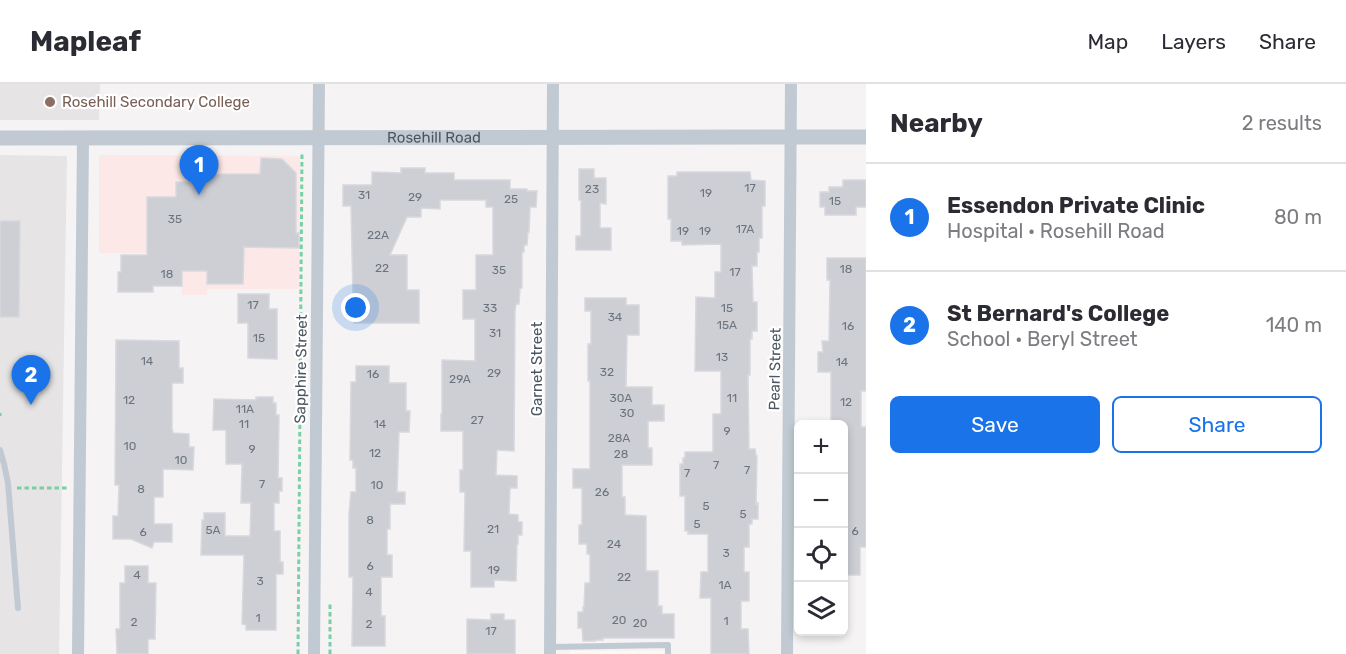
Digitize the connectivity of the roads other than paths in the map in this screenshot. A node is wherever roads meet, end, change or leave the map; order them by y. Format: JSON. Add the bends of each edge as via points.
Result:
{"nodes":[{"id":1,"x":319,"y":84,"type":"edge"},
{"id":2,"x":554,"y":84,"type":"edge"},
{"id":3,"x":791,"y":84,"type":"edge"},
{"id":4,"x":866,"y":137,"type":"edge"},
{"id":5,"x":0,"y":138,"type":"edge"},
{"id":6,"x":83,"y":138,"type":"junction"},
{"id":7,"x":319,"y":138,"type":"junction"},
{"id":8,"x":553,"y":138,"type":"junction"},
{"id":9,"x":791,"y":138,"type":"junction"},
{"id":10,"x":0,"y":450,"type":"edge"},
{"id":11,"x":18,"y":608,"type":"dead end"},
{"id":12,"x":550,"y":651,"type":"edge"},
{"id":13,"x":78,"y":654,"type":"edge"},
{"id":14,"x":314,"y":654,"type":"edge"},
{"id":15,"x":668,"y":654,"type":"edge"},
{"id":16,"x":787,"y":654,"type":"edge"}],
"edges":[{"from":1,"to":7,"type":"street","name":"Sapphire Street"},
{"from":2,"to":8,"type":"street","name":"Garnet Street"},
{"from":3,"to":9,"type":"street","name":"Pearl Street"},
{"from":4,"to":9,"type":"street","name":"Rosehill Road"},
{"from":5,"to":6,"type":"street","name":"Rosehill Road"},
{"from":6,"to":7,"type":"street","name":"Rosehill Road"},
{"from":6,"to":13,"type":"street"},
{"from":7,"to":8,"type":"street","name":"Rosehill Road"},
{"from":7,"to":14,"type":"street","name":"Sapphire Street"},
{"from":8,"to":9,"type":"street","name":"Rosehill Road"},
{"from":8,"to":12,"type":"street","name":"Garnet Street"},
{"from":9,"to":16,"type":"street","name":"Pearl Street"},
{"from":10,"to":11,"type":"lane","via":[[8,483]]},
{"from":12,"to":15,"type":"lane","via":[[668,645]]}]}
